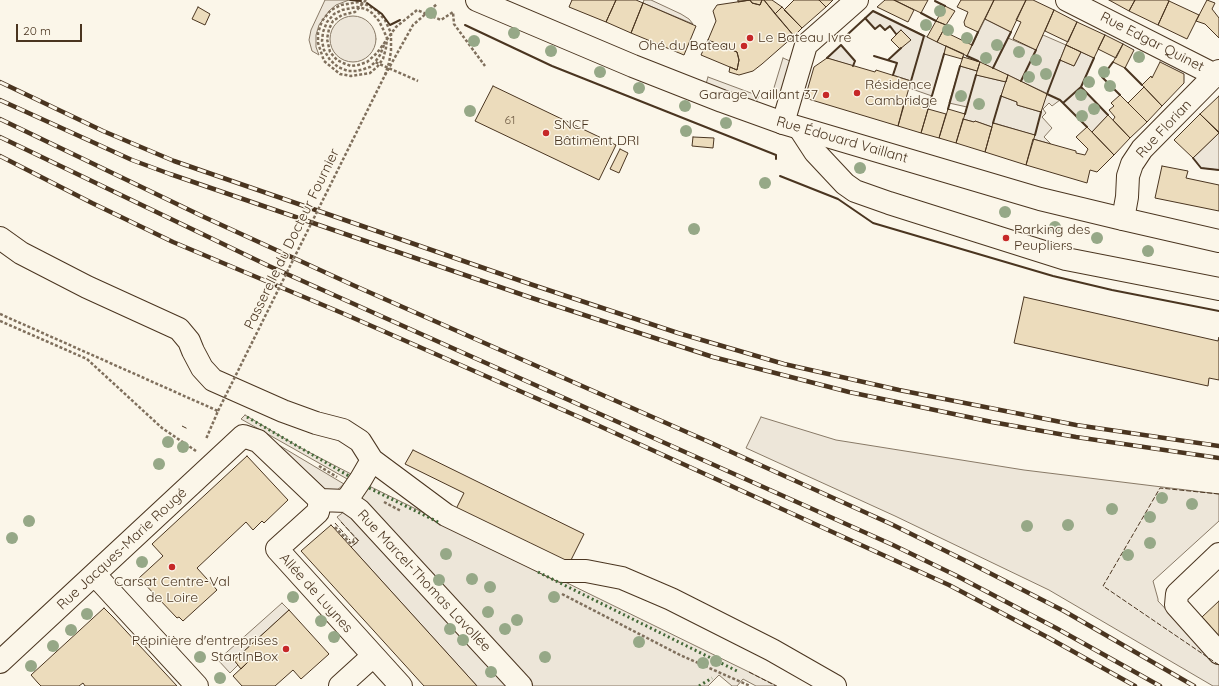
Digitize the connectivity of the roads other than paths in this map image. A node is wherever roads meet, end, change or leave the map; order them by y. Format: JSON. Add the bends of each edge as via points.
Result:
{"nodes":[{"id":1,"x":477,"y":0,"type":"edge"},
{"id":2,"x":857,"y":0,"type":"edge"},
{"id":3,"x":1074,"y":2,"type":"edge"},
{"id":4,"x":1217,"y":73,"type":"edge"},
{"id":5,"x":791,"y":126,"type":"junction"},
{"id":6,"x":1123,"y":219,"type":"junction"},
{"id":7,"x":0,"y":238,"type":"edge"},
{"id":8,"x":1219,"y":241,"type":"edge"},
{"id":9,"x":1219,"y":289,"type":"edge"},
{"id":10,"x":372,"y":460,"type":"junction"},
{"id":11,"x":320,"y":500,"type":"junction"},
{"id":12,"x":346,"y":501,"type":"junction"},
{"id":13,"x":1219,"y":554,"type":"edge"},
{"id":14,"x":95,"y":574,"type":"junction"},
{"id":15,"x":1219,"y":652,"type":"edge"},
{"id":16,"x":373,"y":656,"type":"junction"},
{"id":17,"x":0,"y":662,"type":"edge"},
{"id":18,"x":197,"y":686,"type":"edge"},
{"id":19,"x":340,"y":686,"type":"edge"},
{"id":20,"x":401,"y":686,"type":"edge"},
{"id":21,"x":521,"y":686,"type":"edge"},
{"id":22,"x":835,"y":686,"type":"edge"}],
"edges":[{"from":1,"to":5,"type":"street","name":"Rue Édouard Vaillant","via":[[722,102]]},
{"from":2,"to":5,"type":"street","via":[[806,45]]},
{"from":3,"to":4,"type":"street","name":"Rue Edgar Quinet"},
{"from":4,"to":6,"type":"street","name":"Rue Florian","via":[[1142,149],[1132,164],[1128,176]]},
{"from":5,"to":6,"type":"street","name":"Rue Édouard Vaillant","via":[[1040,199]]},
{"from":5,"to":9,"type":"street","via":[[845,184],[855,191],[1066,258]]},
{"from":6,"to":8,"type":"street","name":"Rue Édouard Vaillant"},
{"from":7,"to":10,"type":"street","via":[[21,253],[87,287],[179,329],[189,341],[202,368],[213,380],[283,411],[343,430],[360,441]]},
{"from":10,"to":12,"type":"street"},
{"from":10,"to":22,"type":"street","via":[[446,515],[562,572],[586,571],[622,578],[725,626]]},
{"from":11,"to":12,"type":"street","name":"Rue Marcel-Thomas Lavollée"},
{"from":11,"to":14,"type":"street","name":"Rue Jacques-Marie Rougé","via":[[258,441],[243,436]]},
{"from":11,"to":16,"type":"street","name":"Allée de Luynes","via":[[318,512],[277,550]]},
{"from":12,"to":21,"type":"street","name":"Rue Marcel-Thomas Lavollée","via":[[359,510]]},
{"from":13,"to":15,"type":"street","via":[[1177,594],[1176,605]]},
{"from":14,"to":17,"type":"street","name":"Rue Jacques-Marie Rougé"},
{"from":14,"to":18,"type":"street"},
{"from":16,"to":19,"type":"street"},
{"from":16,"to":20,"type":"street","name":"Allée de Luynes"}]}
